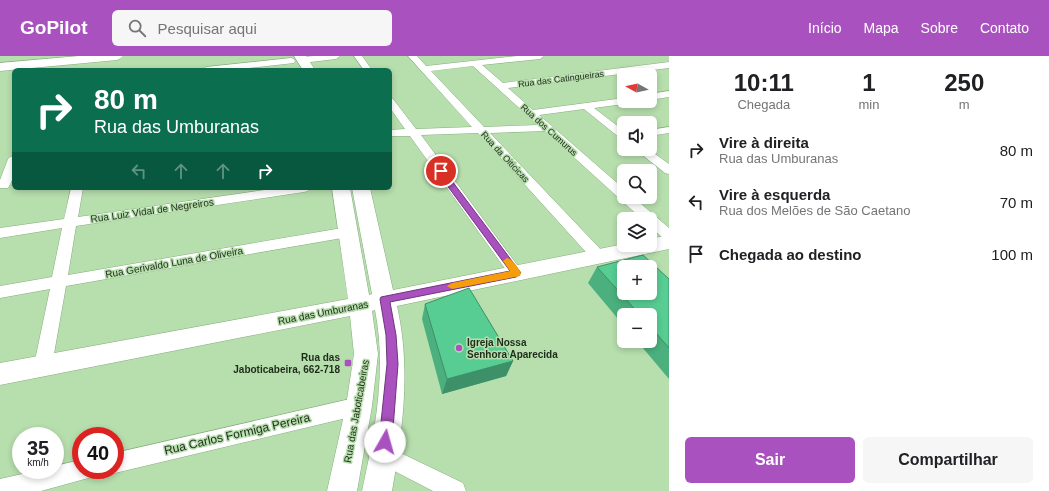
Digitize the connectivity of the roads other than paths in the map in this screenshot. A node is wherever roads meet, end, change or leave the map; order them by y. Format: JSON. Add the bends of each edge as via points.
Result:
{"nodes":[{"id":1,"x":117,"y":56,"type":"edge"},
{"id":2,"x":336,"y":56,"type":"edge"},
{"id":3,"x":358,"y":56,"type":"edge"},
{"id":4,"x":412,"y":56,"type":"edge"},
{"id":5,"x":540,"y":56,"type":"edge"},
{"id":6,"x":79,"y":58,"type":"edge"},
{"id":7,"x":298,"y":62,"type":"edge"},
{"id":8,"x":475,"y":63,"type":"junction"},
{"id":9,"x":669,"y":65,"type":"edge"},
{"id":10,"x":50,"y":66,"type":"edge"},
{"id":11,"x":0,"y":67,"type":"edge"},
{"id":12,"x":229,"y":68,"type":"edge"},
{"id":13,"x":367,"y":68,"type":"edge"},
{"id":14,"x":423,"y":69,"type":"junction"},
{"id":15,"x":501,"y":86,"type":"junction"},
{"id":16,"x":669,"y":94,"type":"edge"},
{"id":17,"x":657,"y":96,"type":"edge"},
{"id":18,"x":617,"y":102,"type":"edge"},
{"id":19,"x":392,"y":104,"type":"edge"},
{"id":20,"x":586,"y":106,"type":"junction"},
{"id":21,"x":531,"y":113,"type":"junction"},
{"id":22,"x":547,"y":128,"type":"junction"},
{"id":23,"x":617,"y":130,"type":"edge"},
{"id":24,"x":669,"y":130,"type":"edge"},
{"id":25,"x":480,"y":131,"type":"junction"},
{"id":26,"x":657,"y":132,"type":"edge"},
{"id":27,"x":392,"y":133,"type":"edge"},
{"id":28,"x":412,"y":133,"type":"junction"},
{"id":29,"x":650,"y":156,"type":"edge"},
{"id":30,"x":12,"y":166,"type":"edge"},
{"id":31,"x":669,"y":170,"type":"edge"},
{"id":32,"x":6,"y":185,"type":"edge"},
{"id":33,"x":77,"y":190,"type":"edge"},
{"id":34,"x":290,"y":190,"type":"edge"},
{"id":35,"x":341,"y":190,"type":"edge"},
{"id":36,"x":361,"y":190,"type":"edge"},
{"id":37,"x":617,"y":191,"type":"edge"},
{"id":38,"x":632,"y":204,"type":"edge"},
{"id":39,"x":642,"y":212,"type":"edge"},
{"id":40,"x":71,"y":222,"type":"junction"},
{"id":41,"x":657,"y":225,"type":"edge"},
{"id":42,"x":348,"y":232,"type":"junction"},
{"id":43,"x":0,"y":233,"type":"edge"},
{"id":44,"x":669,"y":236,"type":"edge"},
{"id":45,"x":669,"y":242,"type":"edge"},
{"id":46,"x":599,"y":257,"type":"junction"},
{"id":47,"x":516,"y":273,"type":"junction"},
{"id":48,"x":59,"y":282,"type":"junction"},
{"id":49,"x":0,"y":292,"type":"edge"},
{"id":50,"x":385,"y":299,"type":"junction"},
{"id":51,"x":360,"y":305,"type":"junction"},
{"id":52,"x":43,"y":365,"type":"junction"},
{"id":53,"x":0,"y":374,"type":"edge"},
{"id":54,"x":359,"y":406,"type":"junction"},
{"id":55,"x":384,"y":455,"type":"junction"},
{"id":56,"x":124,"y":461,"type":"edge"},
{"id":57,"x":72,"y":473,"type":"edge"},
{"id":58,"x":0,"y":490,"type":"edge"},
{"id":59,"x":342,"y":491,"type":"edge"},
{"id":60,"x":377,"y":491,"type":"edge"},
{"id":61,"x":455,"y":491,"type":"edge"}],
"edges":[{"from":1,"to":6,"type":"street"},
{"from":2,"to":7,"type":"street"},
{"from":3,"to":13,"type":"street"},
{"from":4,"to":14,"type":"street","name":"Rua da Oiticicas"},
{"from":5,"to":8,"type":"street"},
{"from":6,"to":10,"type":"street"},
{"from":7,"to":12,"type":"street"},
{"from":8,"to":14,"type":"street"},
{"from":8,"to":15,"type":"street","name":"Rua dos Cumurus"},
{"from":9,"to":15,"type":"street","name":"Rua das Catingueiras"},
{"from":10,"to":11,"type":"street"},
{"from":14,"to":25,"type":"street","name":"Rua da Oiticicas"},
{"from":15,"to":21,"type":"street","name":"Rua dos Cumurus"},
{"from":16,"to":17,"type":"street"},
{"from":18,"to":20,"type":"street"},
{"from":19,"to":28,"type":"street"},
{"from":20,"to":21,"type":"street"},
{"from":20,"to":23,"type":"street"},
{"from":21,"to":22,"type":"street","name":"Rua dos Cumurus"},
{"from":22,"to":25,"type":"street"},
{"from":22,"to":37,"type":"street","name":"Rua dos Cumurus"},
{"from":24,"to":26,"type":"street"},
{"from":25,"to":28,"type":"street"},
{"from":25,"to":46,"type":"street","name":"Rua da Oiticicas"},
{"from":27,"to":28,"type":"street"},
{"from":28,"to":47,"type":"street"},
{"from":29,"to":31,"type":"street"},
{"from":30,"to":32,"type":"street"},
{"from":33,"to":40,"type":"street"},
{"from":34,"to":40,"type":"street","name":"Rua Luiz Vidal de Negreiros"},
{"from":35,"to":42,"type":"street","name":"Rua das Jaboticabeiras"},
{"from":36,"to":50,"type":"street"},
{"from":38,"to":39,"type":"street","name":"Rua dos Cumurus"},
{"from":40,"to":43,"type":"street","name":"Rua Luiz Vidal de Negreiros"},
{"from":40,"to":48,"type":"street"},
{"from":41,"to":44,"type":"street","name":"Rua dos Cumurus"},
{"from":42,"to":48,"type":"street","name":"Rua Gerivaldo Luna de Oliveira"},
{"from":42,"to":51,"type":"street","name":"Rua das Jaboticabeiras"},
{"from":45,"to":46,"type":"street","name":"Rua das Umburanas","via":[[630,256]]},
{"from":46,"to":47,"type":"street","name":"Rua das Umburanas"},
{"from":47,"to":50,"type":"street","name":"Rua das Umburanas"},
{"from":48,"to":49,"type":"street","name":"Rua Gerivaldo Luna de Oliveira"},
{"from":48,"to":52,"type":"street"},
{"from":50,"to":51,"type":"street","name":"Rua das Umburanas"},
{"from":50,"to":55,"type":"street","via":[[393,364]]},
{"from":51,"to":52,"type":"street","name":"Rua das Umburanas"},
{"from":51,"to":54,"type":"street","name":"Rua das Jaboticabeiras","via":[[366,354]]},
{"from":52,"to":53,"type":"street","name":"Rua das Umburanas"},
{"from":54,"to":56,"type":"street","name":"Rua Carlos Formiga Pereira"},
{"from":54,"to":59,"type":"street","name":"Rua das Jaboticabeiras"},
{"from":55,"to":60,"type":"street"},
{"from":55,"to":61,"type":"street"},
{"from":57,"to":58,"type":"street"}]}
